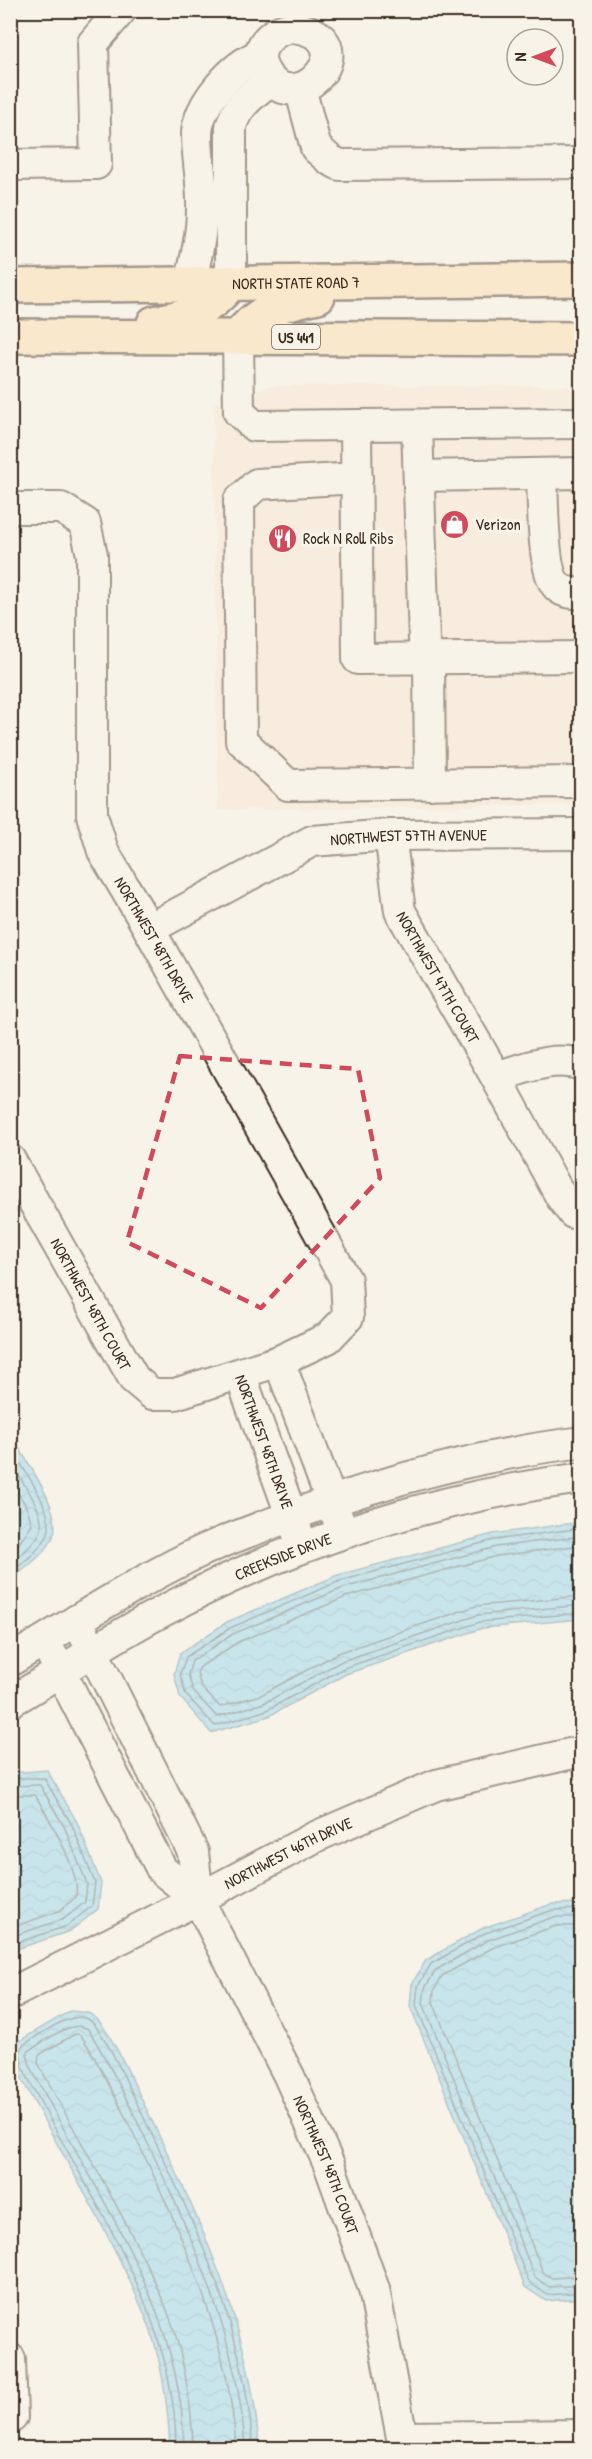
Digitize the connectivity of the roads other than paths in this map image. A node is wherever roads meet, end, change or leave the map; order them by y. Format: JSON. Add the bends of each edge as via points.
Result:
{"nodes":[{"id":1,"x":109,"y":18,"type":"edge"},
{"id":2,"x":284,"y":19,"type":"edge"},
{"id":3,"x":265,"y":67,"type":"junction"},
{"id":4,"x":300,"y":88,"type":"junction"},
{"id":5,"x":205,"y":108,"type":"junction"},
{"id":6,"x":231,"y":127,"type":"junction"},
{"id":7,"x":582,"y":163,"type":"edge"},
{"id":8,"x":10,"y":165,"type":"edge"},
{"id":9,"x":582,"y":279,"type":"edge"},
{"id":10,"x":378,"y":282,"type":"junction"},
{"id":11,"x":190,"y":284,"type":"junction"},
{"id":12,"x":231,"y":284,"type":"junction"},
{"id":13,"x":10,"y":286,"type":"edge"},
{"id":14,"x":10,"y":336,"type":"edge"},
{"id":15,"x":96,"y":336,"type":"junction"},
{"id":16,"x":238,"y":337,"type":"junction"},
{"id":17,"x":582,"y":339,"type":"edge"},
{"id":18,"x":582,"y":423,"type":"edge"},
{"id":19,"x":417,"y":425,"type":"junction"},
{"id":20,"x":356,"y":426,"type":"junction"},
{"id":21,"x":582,"y":473,"type":"edge"},
{"id":22,"x":542,"y":474,"type":"junction"},
{"id":23,"x":419,"y":476,"type":"junction"},
{"id":24,"x":357,"y":478,"type":"junction"},
{"id":25,"x":10,"y":508,"type":"edge"},
{"id":26,"x":582,"y":594,"type":"edge"},
{"id":27,"x":582,"y":657,"type":"edge"},
{"id":28,"x":429,"y":658,"type":"junction"},
{"id":29,"x":582,"y":782,"type":"edge"},
{"id":30,"x":430,"y":784,"type":"junction"},
{"id":31,"x":582,"y":834,"type":"edge"},
{"id":32,"x":390,"y":836,"type":"junction"},
{"id":33,"x":149,"y":929,"type":"junction"},
{"id":34,"x":582,"y":1065,"type":"edge"},
{"id":35,"x":496,"y":1077,"type":"junction"},
{"id":36,"x":10,"y":1160,"type":"edge"},
{"id":37,"x":582,"y":1214,"type":"edge"},
{"id":38,"x":279,"y":1361,"type":"junction"},
{"id":39,"x":240,"y":1374,"type":"junction"},
{"id":40,"x":582,"y":1442,"type":"edge"},
{"id":41,"x":582,"y":1478,"type":"edge"},
{"id":42,"x":331,"y":1500,"type":"junction"},
{"id":43,"x":292,"y":1515,"type":"junction"},
{"id":44,"x":343,"y":1534,"type":"junction"},
{"id":45,"x":303,"y":1548,"type":"junction"},
{"id":46,"x":77,"y":1620,"type":"junction"},
{"id":47,"x":45,"y":1640,"type":"junction"},
{"id":48,"x":93,"y":1652,"type":"junction"},
{"id":49,"x":10,"y":1661,"type":"edge"},
{"id":50,"x":60,"y":1673,"type":"junction"},
{"id":51,"x":10,"y":1702,"type":"edge"},
{"id":52,"x":582,"y":1751,"type":"edge"},
{"id":53,"x":198,"y":1899,"type":"junction"},
{"id":54,"x":10,"y":1994,"type":"edge"},
{"id":55,"x":10,"y":2359,"type":"edge"},
{"id":56,"x":12,"y":2417,"type":"dead end"},
{"id":57,"x":582,"y":2435,"type":"edge"},
{"id":58,"x":403,"y":2443,"type":"edge"}],
"edges":[{"from":1,"to":8,"type":"street","via":[[93,44],[96,164]]},
{"from":2,"to":3,"type":"street","via":[[263,44]]},
{"from":2,"to":4,"type":"street","via":[[316,34],[328,54],[321,76]]},
{"from":3,"to":4,"type":"street","via":[[288,88]]},
{"from":3,"to":5,"type":"street","via":[[246,60],[222,83]]},
{"from":3,"to":6,"type":"street"},
{"from":4,"to":7,"type":"street","via":[[316,148],[340,165]]},
{"from":5,"to":6,"type":"street"},
{"from":5,"to":11,"type":"street","via":[[197,132],[201,242]]},
{"from":6,"to":12,"type":"street"},
{"from":9,"to":10,"type":"main road","name":"NORTH STATE ROAD 7"},
{"from":10,"to":12,"type":"main road","name":"NORTH STATE ROAD 7"},
{"from":10,"to":16,"type":"main road","via":[[276,305],[247,323]]},
{"from":11,"to":12,"type":"main road","name":"NORTH STATE ROAD 7"},
{"from":11,"to":13,"type":"main road","name":"NORTH STATE ROAD 7"},
{"from":12,"to":15,"type":"main road","via":[[196,314]]},
{"from":14,"to":15,"type":"main road","number":"US 441"},
{"from":15,"to":16,"type":"main road","number":"US 441"},
{"from":16,"to":17,"type":"main road","number":"US 441"},
{"from":16,"to":20,"type":"street","via":[[238,412],[254,426]]},
{"from":18,"to":19,"type":"street"},
{"from":19,"to":20,"type":"street"},
{"from":19,"to":23,"type":"street"},
{"from":20,"to":24,"type":"street"},
{"from":21,"to":22,"type":"street"},
{"from":22,"to":23,"type":"street"},
{"from":22,"to":26,"type":"street","via":[[547,566],[555,585],[566,592]]},
{"from":23,"to":28,"type":"street","via":[[424,641]]},
{"from":24,"to":28,"type":"street","via":[[357,658]]},
{"from":24,"to":30,"type":"street","via":[[257,484],[239,501],[241,740],[288,785]]},
{"from":25,"to":33,"type":"street","name":"NORTHWEST 48TH DRIVE","via":[[61,508],[85,523],[92,555],[92,815],[103,851]]},
{"from":27,"to":28,"type":"street"},
{"from":28,"to":30,"type":"street"},
{"from":29,"to":30,"type":"street"},
{"from":31,"to":32,"type":"street","name":"NORTHWEST 57TH AVENUE"},
{"from":32,"to":33,"type":"street","name":"NORTHWEST 57TH AVENUE","via":[[312,841]]},
{"from":32,"to":35,"type":"street","name":"NORTHWEST 47TH COURT","via":[[400,911]]},
{"from":33,"to":38,"type":"street","name":"NORTHWEST 48TH DRIVE","via":[[346,1280],[348,1317],[328,1338]]},
{"from":34,"to":35,"type":"street","via":[[545,1062]]},
{"from":35,"to":37,"type":"street","name":"NORTHWEST 47TH COURT","via":[[561,1197],[573,1213]]},
{"from":36,"to":39,"type":"street","name":"NORTHWEST 48TH COURT","via":[[134,1379],[152,1395],[175,1395]]},
{"from":38,"to":39,"type":"street","name":"NORTHWEST 48TH DRIVE"},
{"from":38,"to":42,"type":"street"},
{"from":39,"to":43,"type":"street","name":"NORTHWEST 48TH DRIVE"},
{"from":40,"to":42,"type":"street","via":[[483,1458]]},
{"from":41,"to":44,"type":"street","name":"CREEKSIDE DRIVE","via":[[523,1485],[462,1499]]},
{"from":42,"to":43,"type":"street"},
{"from":42,"to":44,"type":"street"},
{"from":43,"to":45,"type":"street","name":"NORTHWEST 48TH DRIVE"},
{"from":43,"to":46,"type":"street","via":[[192,1556]]},
{"from":44,"to":45,"type":"street","name":"CREEKSIDE DRIVE"},
{"from":45,"to":48,"type":"street","name":"CREEKSIDE DRIVE","via":[[162,1611]]},
{"from":46,"to":47,"type":"street"},
{"from":46,"to":48,"type":"street","name":"NORTHWEST 48TH COURT"},
{"from":47,"to":49,"type":"street"},
{"from":47,"to":50,"type":"street","name":"NORTHWEST 48TH COURT"},
{"from":48,"to":50,"type":"street","name":"CREEKSIDE DRIVE"},
{"from":48,"to":53,"type":"street","name":"NORTHWEST 48TH COURT","via":[[193,1852]]},
{"from":50,"to":51,"type":"street","name":"CREEKSIDE DRIVE"},
{"from":50,"to":53,"type":"street","name":"NORTHWEST 48TH COURT","via":[[162,1870]]},
{"from":52,"to":53,"type":"street","name":"NORTHWEST 46TH DRIVE","via":[[436,1785],[315,1837]]},
{"from":53,"to":54,"type":"street","name":"NORTHWEST 46TH DRIVE"},
{"from":53,"to":58,"type":"street","name":"NORTHWEST 48TH COURT","via":[[289,2076],[330,2167],[374,2289]]},
{"from":55,"to":56,"type":"street"},
{"from":57,"to":58,"type":"street"}]}
